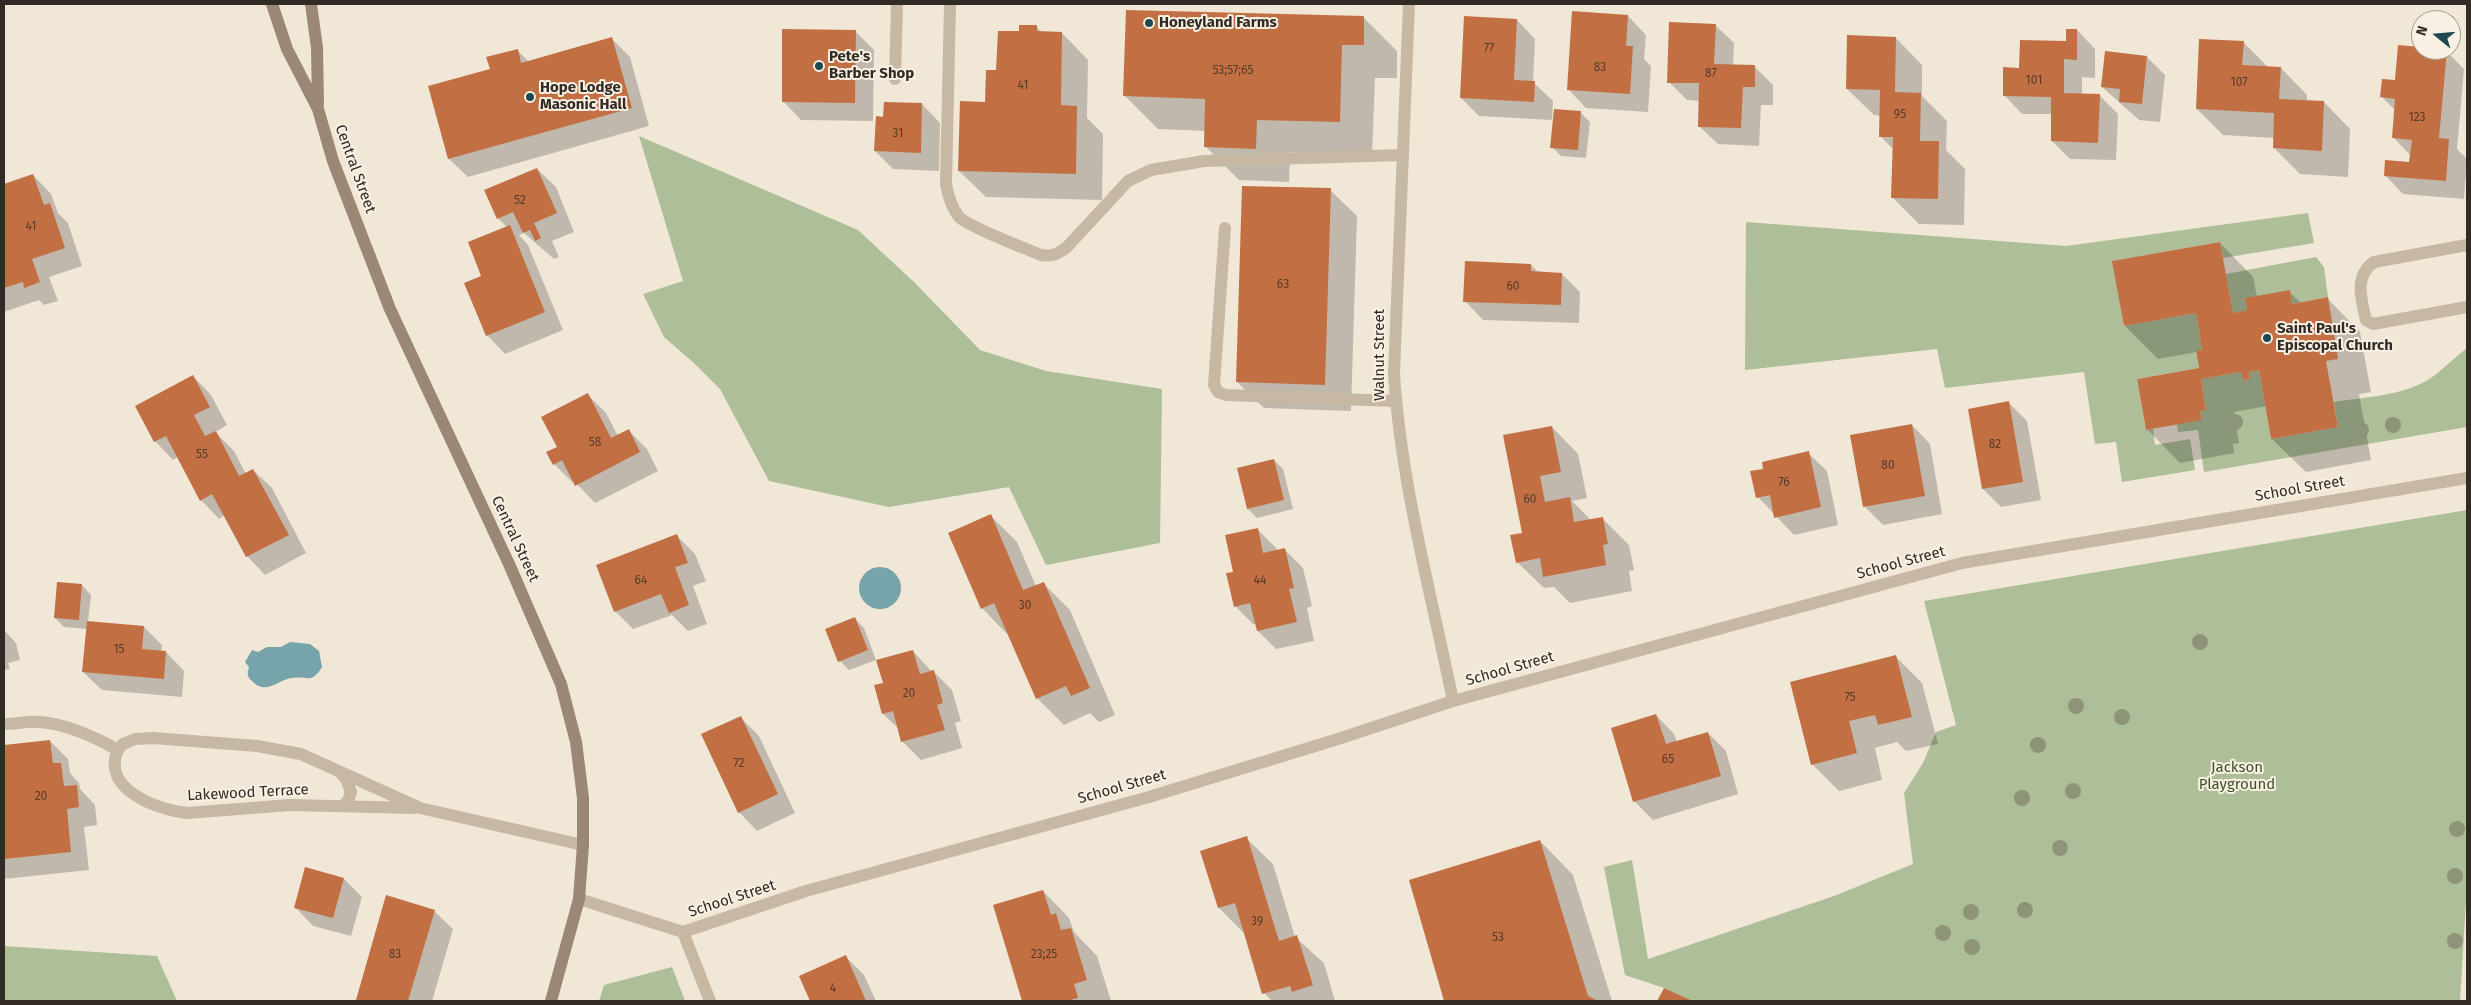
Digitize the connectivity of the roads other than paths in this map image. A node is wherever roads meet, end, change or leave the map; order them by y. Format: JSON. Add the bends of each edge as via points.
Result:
{"nodes":[{"id":1,"x":272,"y":4,"type":"edge"},
{"id":2,"x":311,"y":4,"type":"edge"},
{"id":3,"x":897,"y":4,"type":"edge"},
{"id":4,"x":950,"y":4,"type":"edge"},
{"id":5,"x":1409,"y":4,"type":"edge"},
{"id":6,"x":894,"y":79,"type":"dead end"},
{"id":7,"x":318,"y":109,"type":"junction"},
{"id":8,"x":1403,"y":155,"type":"junction"},
{"id":9,"x":1224,"y":228,"type":"dead end"},
{"id":10,"x":2467,"y":245,"type":"edge"},
{"id":11,"x":2467,"y":307,"type":"edge"},
{"id":12,"x":1396,"y":401,"type":"junction"},
{"id":13,"x":2467,"y":478,"type":"edge"},
{"id":14,"x":1453,"y":701,"type":"junction"},
{"id":15,"x":4,"y":724,"type":"edge"},
{"id":16,"x":118,"y":750,"type":"junction"},
{"id":17,"x":336,"y":769,"type":"junction"},
{"id":18,"x":342,"y":806,"type":"junction"},
{"id":19,"x":420,"y":808,"type":"junction"},
{"id":20,"x":584,"y":845,"type":"junction"},
{"id":21,"x":579,"y":899,"type":"junction"},
{"id":22,"x":683,"y":932,"type":"junction"},
{"id":23,"x":551,"y":1001,"type":"edge"},
{"id":24,"x":710,"y":1001,"type":"edge"}],
"edges":[{"from":1,"to":7,"type":"main road","via":[[287,49]]},
{"from":2,"to":7,"type":"main road","via":[[317,48]]},
{"from":3,"to":6,"type":"street"},
{"from":4,"to":8,"type":"street","via":[[948,196],[965,222],[1041,255],[1058,254],[1066,248],[1128,181],[1150,170],[1204,161]]},
{"from":5,"to":8,"type":"street","name":"Walnut Street"},
{"from":7,"to":20,"type":"main road","name":"Central Street","via":[[333,161],[390,309],[561,684],[576,742],[583,798]]},
{"from":8,"to":12,"type":"street","name":"Walnut Street","via":[[1393,346]]},
{"from":9,"to":12,"type":"street","via":[[1214,385],[1218,392],[1226,395]]},
{"from":10,"to":11,"type":"street","via":[[2374,262],[2364,271],[2360,283],[2366,320],[2373,324]]},
{"from":12,"to":14,"type":"street","name":"Walnut Street","via":[[1407,482]]},
{"from":13,"to":14,"type":"street","name":"School Street","via":[[1962,563]]},
{"from":14,"to":22,"type":"street","name":"School Street","via":[[1338,740],[1149,797],[806,891]]},
{"from":15,"to":16,"type":"street","via":[[40,722],[94,737]]},
{"from":16,"to":17,"type":"street","name":"Lakewood Terrace","via":[[135,739],[153,738],[257,746],[300,754]]},
{"from":16,"to":18,"type":"street","name":"Lakewood Terrace","via":[[113,760],[114,769],[127,788],[138,798],[171,811],[187,813],[290,805]]},
{"from":17,"to":18,"type":"street","via":[[346,779],[351,792],[348,802]]},
{"from":17,"to":19,"type":"street","name":"Lakewood Terrace"},
{"from":18,"to":19,"type":"street","name":"Lakewood Terrace"},
{"from":19,"to":20,"type":"street","name":"Lakewood Terrace"},
{"from":20,"to":21,"type":"main road","name":"Central Street"},
{"from":21,"to":22,"type":"street","name":"School Street"},
{"from":21,"to":23,"type":"main road","name":"Central Street"},
{"from":22,"to":24,"type":"street"}]}
